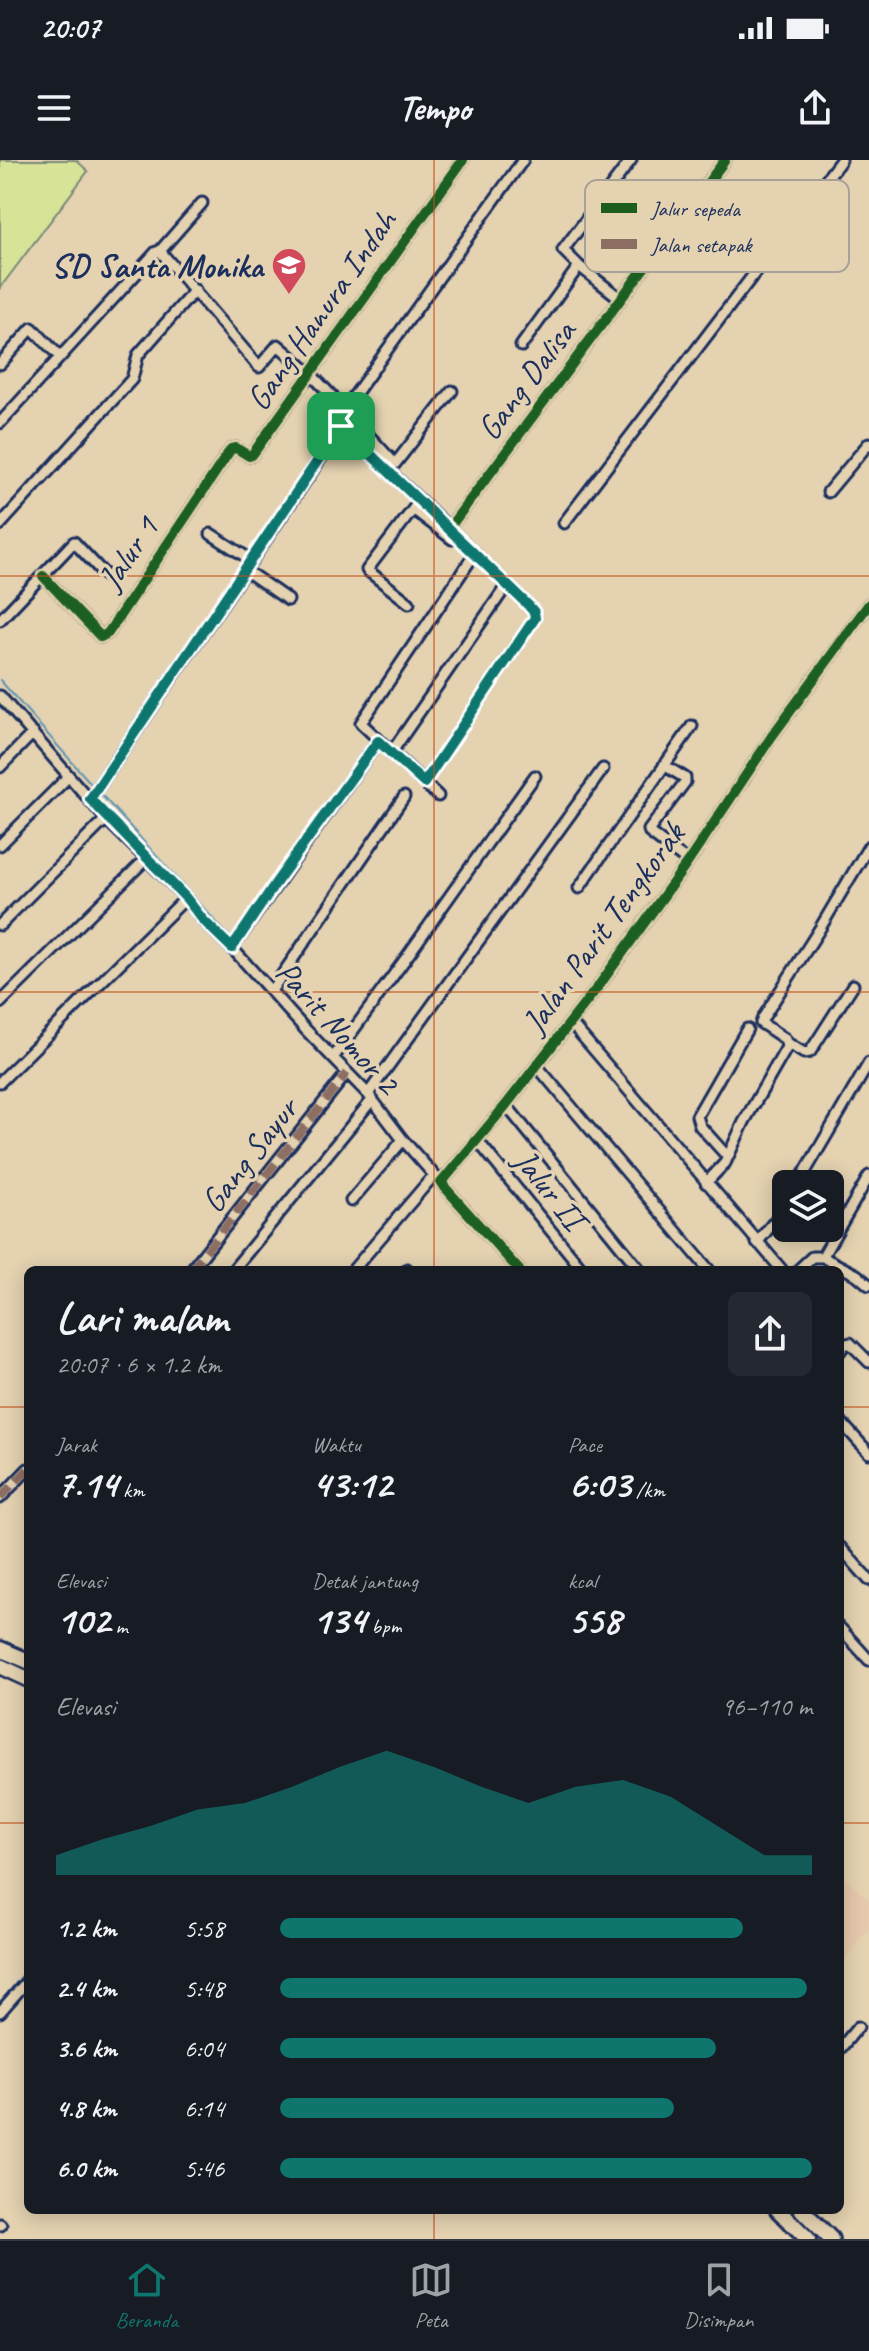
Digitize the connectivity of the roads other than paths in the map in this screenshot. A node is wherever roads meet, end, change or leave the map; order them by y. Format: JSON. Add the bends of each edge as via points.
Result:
{"nodes":[{"id":1,"x":463,"y":160,"type":"edge"},
{"id":2,"x":523,"y":160,"type":"edge"},
{"id":3,"x":631,"y":160,"type":"edge"},
{"id":4,"x":725,"y":160,"type":"edge"},
{"id":5,"x":841,"y":160,"type":"edge"},
{"id":6,"x":615,"y":180,"type":"edge"},
{"id":7,"x":710,"y":180,"type":"edge"},
{"id":8,"x":826,"y":180,"type":"edge"},
{"id":9,"x":202,"y":203,"type":"dead end"},
{"id":10,"x":585,"y":219,"type":"edge"},
{"id":11,"x":160,"y":251,"type":"junction"},
{"id":12,"x":579,"y":266,"type":"junction"},
{"id":13,"x":585,"y":271,"type":"edge"},
{"id":14,"x":587,"y":272,"type":"edge"},
{"id":15,"x":641,"y":272,"type":"edge"},
{"id":16,"x":756,"y":272,"type":"edge"},
{"id":17,"x":195,"y":290,"type":"junction"},
{"id":18,"x":621,"y":299,"type":"junction"},
{"id":19,"x":521,"y":346,"type":"dead end"},
{"id":20,"x":60,"y":357,"type":"junction"},
{"id":21,"x":0,"y":364,"type":"edge"},
{"id":22,"x":309,"y":372,"type":"junction"},
{"id":23,"x":452,"y":391,"type":"dead end"},
{"id":24,"x":347,"y":413,"type":"junction"},
{"id":25,"x":0,"y":423,"type":"edge"},
{"id":26,"x":341,"y":426,"type":"junction"},
{"id":27,"x":869,"y":443,"type":"edge"},
{"id":28,"x":254,"y":453,"type":"joint"},
{"id":29,"x":828,"y":492,"type":"dead end"},
{"id":30,"x":416,"y":504,"type":"junction"},
{"id":31,"x":564,"y":523,"type":"dead end"},
{"id":32,"x":0,"y":525,"type":"edge"},
{"id":33,"x":449,"y":528,"type":"junction"},
{"id":34,"x":211,"y":534,"type":"dead end"},
{"id":35,"x":452,"y":539,"type":"dead end"},
{"id":36,"x":475,"y":553,"type":"junction"},
{"id":37,"x":251,"y":560,"type":"junction"},
{"id":38,"x":245,"y":570,"type":"junction"},
{"id":39,"x":43,"y":576,"type":"junction"},
{"id":40,"x":106,"y":576,"type":"dead end"},
{"id":41,"x":507,"y":585,"type":"junction"},
{"id":42,"x":288,"y":600,"type":"dead end"},
{"id":43,"x":409,"y":603,"type":"dead end"},
{"id":44,"x":869,"y":604,"type":"edge"},
{"id":45,"x":0,"y":620,"type":"edge"},
{"id":46,"x":0,"y":696,"type":"edge"},
{"id":47,"x":692,"y":726,"type":"dead end"},
{"id":48,"x":33,"y":733,"type":"junction"},
{"id":49,"x":378,"y":741,"type":"junction"},
{"id":50,"x":391,"y":753,"type":"junction"},
{"id":51,"x":664,"y":765,"type":"junction"},
{"id":52,"x":0,"y":767,"type":"edge"},
{"id":53,"x":603,"y":769,"type":"dead end"},
{"id":54,"x":69,"y":776,"type":"junction"},
{"id":55,"x":535,"y":776,"type":"dead end"},
{"id":56,"x":424,"y":783,"type":"junction"},
{"id":57,"x":94,"y":793,"type":"junction"},
{"id":58,"x":438,"y":796,"type":"dead end"},
{"id":59,"x":404,"y":797,"type":"dead end"},
{"id":60,"x":106,"y":819,"type":"junction"},
{"id":61,"x":0,"y":845,"type":"edge"},
{"id":62,"x":869,"y":846,"type":"edge"},
{"id":63,"x":147,"y":858,"type":"junction"},
{"id":64,"x":688,"y":862,"type":"junction"},
{"id":65,"x":579,"y":888,"type":"dead end"},
{"id":66,"x":186,"y":898,"type":"junction"},
{"id":67,"x":0,"y":925,"type":"edge"},
{"id":68,"x":232,"y":948,"type":"junction"},
{"id":69,"x":853,"y":985,"type":"dead end"},
{"id":70,"x":271,"y":991,"type":"junction"},
{"id":71,"x":0,"y":1003,"type":"edge"},
{"id":72,"x":571,"y":1023,"type":"junction"},
{"id":73,"x":747,"y":1029,"type":"dead end"},
{"id":74,"x":787,"y":1043,"type":"junction"},
{"id":75,"x":333,"y":1058,"type":"junction"},
{"id":76,"x":869,"y":1063,"type":"edge"},
{"id":77,"x":537,"y":1066,"type":"junction"},
{"id":78,"x":347,"y":1073,"type":"junction"},
{"id":79,"x":0,"y":1082,"type":"edge"},
{"id":80,"x":370,"y":1097,"type":"junction"},
{"id":81,"x":506,"y":1105,"type":"junction"},
{"id":82,"x":403,"y":1140,"type":"junction"},
{"id":83,"x":477,"y":1140,"type":"junction"},
{"id":84,"x":727,"y":1156,"type":"junction"},
{"id":85,"x":806,"y":1170,"type":"edge"},
{"id":86,"x":869,"y":1176,"type":"edge"},
{"id":87,"x":438,"y":1179,"type":"junction"},
{"id":88,"x":706,"y":1183,"type":"junction"},
{"id":89,"x":351,"y":1201,"type":"dead end"},
{"id":90,"x":772,"y":1224,"type":"edge"},
{"id":91,"x":757,"y":1243,"type":"junction"},
{"id":92,"x":824,"y":1257,"type":"junction"},
{"id":93,"x":194,"y":1266,"type":"edge"},
{"id":94,"x":236,"y":1266,"type":"edge"},
{"id":95,"x":357,"y":1266,"type":"edge"},
{"id":96,"x":515,"y":1266,"type":"edge"},
{"id":97,"x":580,"y":1266,"type":"edge"},
{"id":98,"x":637,"y":1266,"type":"edge"},
{"id":99,"x":706,"y":1266,"type":"edge"},
{"id":100,"x":778,"y":1266,"type":"edge"},
{"id":101,"x":802,"y":1266,"type":"edge"},
{"id":102,"x":840,"y":1266,"type":"edge"},
{"id":103,"x":844,"y":1268,"type":"edge"},
{"id":104,"x":869,"y":1285,"type":"edge"},
{"id":105,"x":844,"y":1344,"type":"edge"},
{"id":106,"x":869,"y":1362,"type":"edge"},
{"id":107,"x":844,"y":1425,"type":"edge"},
{"id":108,"x":869,"y":1453,"type":"edge"},
{"id":109,"x":24,"y":1473,"type":"edge"},
{"id":110,"x":0,"y":1498,"type":"edge"},
{"id":111,"x":844,"y":1552,"type":"edge"},
{"id":112,"x":869,"y":1580,"type":"edge"},
{"id":113,"x":844,"y":1632,"type":"edge"},
{"id":114,"x":1,"y":1651,"type":"edge"},
{"id":115,"x":24,"y":1660,"type":"edge"},
{"id":116,"x":869,"y":1660,"type":"edge"},
{"id":117,"x":0,"y":1666,"type":"edge"},
{"id":118,"x":24,"y":1677,"type":"edge"},
{"id":119,"x":24,"y":1985,"type":"edge"},
{"id":120,"x":0,"y":2012,"type":"edge"},
{"id":121,"x":858,"y":2027,"type":"dead end"},
{"id":122,"x":844,"y":2044,"type":"edge"},
{"id":123,"x":782,"y":2214,"type":"edge"},
{"id":124,"x":806,"y":2214,"type":"edge"},
{"id":125,"x":808,"y":2239,"type":"edge"},
{"id":126,"x":831,"y":2239,"type":"edge"}],
"edges":[{"from":1,"to":22,"type":"street","name":"Gang Hanura Indah"},
{"from":2,"to":24,"type":"street"},
{"from":3,"to":6,"type":"street"},
{"from":4,"to":7,"type":"street","name":"Gang Dalisa"},
{"from":5,"to":8,"type":"street"},
{"from":9,"to":11,"type":"street"},
{"from":10,"to":12,"type":"street","via":[[563,247]]},
{"from":11,"to":17,"type":"street"},
{"from":11,"to":20,"type":"street"},
{"from":12,"to":13,"type":"street"},
{"from":12,"to":19,"type":"street"},
{"from":14,"to":18,"type":"street"},
{"from":15,"to":18,"type":"street","name":"Gang Dalisa"},
{"from":16,"to":31,"type":"street"},
{"from":17,"to":22,"type":"street","via":[[259,367],[278,345]]},
{"from":17,"to":32,"type":"street","via":[[138,355],[132,379]]},
{"from":18,"to":33,"type":"street","name":"Gang Dalisa"},
{"from":20,"to":21,"type":"street","via":[[32,328]]},
{"from":20,"to":25,"type":"street"},
{"from":22,"to":24,"type":"street"},
{"from":22,"to":28,"type":"street","name":"Gang Hanura Indah"},
{"from":23,"to":24,"type":"street","via":[[395,464]]},
{"from":24,"to":26,"type":"street"},
{"from":26,"to":30,"type":"street"},
{"from":26,"to":37,"type":"street"},
{"from":27,"to":29,"type":"street"},
{"from":28,"to":39,"type":"street","name":"Jalur 1","via":[[231,449],[104,637]]},
{"from":30,"to":33,"type":"street"},
{"from":30,"to":35,"type":"street"},
{"from":30,"to":43,"type":"street","via":[[367,570]]},
{"from":33,"to":36,"type":"street"},
{"from":34,"to":37,"type":"street"},
{"from":36,"to":41,"type":"street"},
{"from":36,"to":49,"type":"street","via":[[361,723]]},
{"from":37,"to":38,"type":"street"},
{"from":38,"to":42,"type":"street"},
{"from":38,"to":57,"type":"street"},
{"from":39,"to":40,"type":"street","via":[[74,542]]},
{"from":39,"to":45,"type":"street"},
{"from":41,"to":50,"type":"street"},
{"from":41,"to":56,"type":"street","via":[[535,618]]},
{"from":44,"to":64,"type":"street","name":"Jalan Parit Tengkorak"},
{"from":46,"to":48,"type":"street","name":"Parit Nomor 2"},
{"from":47,"to":51,"type":"street"},
{"from":48,"to":52,"type":"street"},
{"from":48,"to":54,"type":"street","name":"Parit Nomor 2"},
{"from":49,"to":50,"type":"street"},
{"from":49,"to":68,"type":"street"},
{"from":50,"to":56,"type":"street"},
{"from":51,"to":64,"type":"street","via":[[685,782],[649,830]]},
{"from":51,"to":65,"type":"street"},
{"from":53,"to":80,"type":"street"},
{"from":54,"to":57,"type":"street","name":"Parit Nomor 2"},
{"from":54,"to":61,"type":"street"},
{"from":55,"to":75,"type":"street"},
{"from":56,"to":58,"type":"street"},
{"from":57,"to":60,"type":"street","name":"Parit Nomor 2"},
{"from":59,"to":70,"type":"street"},
{"from":60,"to":63,"type":"street","name":"Parit Nomor 2"},
{"from":60,"to":67,"type":"street"},
{"from":62,"to":74,"type":"street","via":[[763,1018],[764,1027]]},
{"from":63,"to":66,"type":"street","name":"Parit Nomor 2"},
{"from":63,"to":71,"type":"street"},
{"from":64,"to":72,"type":"street","name":"Jalan Parit Tengkorak"},
{"from":66,"to":68,"type":"street","name":"Parit Nomor 2"},
{"from":66,"to":79,"type":"street"},
{"from":68,"to":70,"type":"street","name":"Parit Nomor 2"},
{"from":69,"to":74,"type":"street","via":[[810,1052]]},
{"from":70,"to":75,"type":"street","name":"Parit Nomor 2"},
{"from":72,"to":77,"type":"street","name":"Jalan Parit Tengkorak"},
{"from":72,"to":88,"type":"street"},
{"from":73,"to":84,"type":"street","via":[[697,1116]]},
{"from":74,"to":84,"type":"street"},
{"from":75,"to":78,"type":"street","name":"Parit Nomor 2"},
{"from":76,"to":85,"type":"street"},
{"from":77,"to":81,"type":"street","name":"Jalan Parit Tengkorak"},
{"from":77,"to":99,"type":"street"},
{"from":78,"to":80,"type":"street","name":"Parit Nomor 2"},
{"from":78,"to":93,"type":"street","name":"Gang Sayur"},
{"from":80,"to":82,"type":"street","name":"Parit Nomor 2"},
{"from":80,"to":94,"type":"street"},
{"from":81,"to":83,"type":"street","name":"Jalan Parit Tengkorak"},
{"from":81,"to":98,"type":"street"},
{"from":82,"to":87,"type":"street","name":"Parit Nomor 2"},
{"from":82,"to":89,"type":"street"},
{"from":83,"to":87,"type":"street","name":"Jalan Parit Tengkorak"},
{"from":83,"to":97,"type":"street","name":"Jalur II"},
{"from":84,"to":88,"type":"street"},
{"from":86,"to":92,"type":"street"},
{"from":87,"to":95,"type":"street","name":"Jalan Parit Tengkorak"},
{"from":87,"to":96,"type":"street"},
{"from":88,"to":91,"type":"street"},
{"from":90,"to":91,"type":"street"},
{"from":91,"to":100,"type":"street"},
{"from":92,"to":101,"type":"street","via":[[812,1257]]},
{"from":92,"to":102,"type":"street"},
{"from":103,"to":104,"type":"street"},
{"from":105,"to":106,"type":"street","via":[[850,1343]]},
{"from":107,"to":108,"type":"street"},
{"from":109,"to":110,"type":"street"},
{"from":111,"to":112,"type":"street"},
{"from":113,"to":116,"type":"street"},
{"from":114,"to":115,"type":"highway"},
{"from":117,"to":118,"type":"highway"},
{"from":119,"to":120,"type":"street"},
{"from":121,"to":122,"type":"street"},
{"from":123,"to":125,"type":"highway"},
{"from":124,"to":126,"type":"highway"}]}
